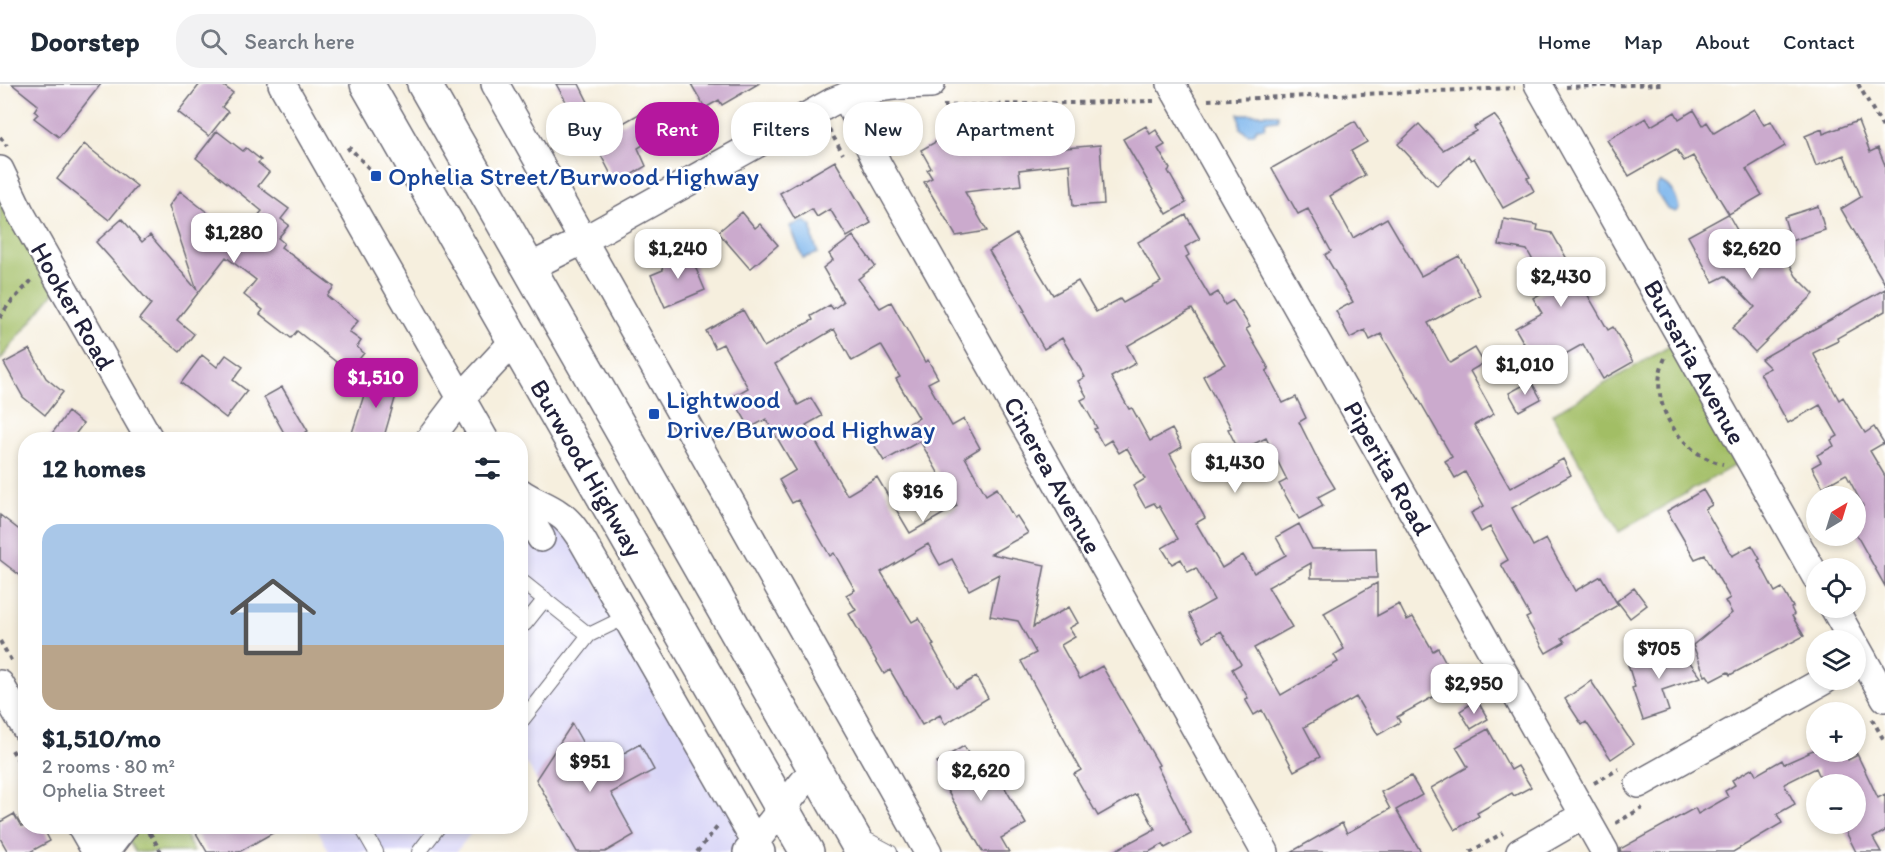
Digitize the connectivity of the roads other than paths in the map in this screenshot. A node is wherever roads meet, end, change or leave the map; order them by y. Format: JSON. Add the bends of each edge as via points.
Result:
{"nodes":[{"id":1,"x":282,"y":84,"type":"edge"},
{"id":2,"x":367,"y":84,"type":"edge"},
{"id":3,"x":424,"y":84,"type":"edge"},
{"id":4,"x":495,"y":84,"type":"edge"},
{"id":5,"x":1526,"y":86,"type":"edge"},
{"id":6,"x":1162,"y":93,"type":"edge"},
{"id":7,"x":935,"y":95,"type":"edge"},
{"id":8,"x":846,"y":96,"type":"junction"},
{"id":9,"x":0,"y":170,"type":"edge"},
{"id":10,"x":584,"y":240,"type":"junction"},
{"id":11,"x":528,"y":268,"type":"junction"},
{"id":12,"x":514,"y":341,"type":"junction"},
{"id":13,"x":461,"y":398,"type":"junction"},
{"id":14,"x":145,"y":432,"type":"edge"},
{"id":15,"x":435,"y":432,"type":"edge"},
{"id":16,"x":480,"y":432,"type":"edge"},
{"id":17,"x":528,"y":497,"type":"edge"},
{"id":18,"x":528,"y":516,"type":"edge"},
{"id":19,"x":541,"y":538,"type":"dead end"},
{"id":20,"x":1806,"y":560,"type":"edge"},
{"id":21,"x":528,"y":586,"type":"edge"},
{"id":22,"x":545,"y":599,"type":"junction"},
{"id":23,"x":626,"y":616,"type":"junction"},
{"id":24,"x":528,"y":620,"type":"edge"},
{"id":25,"x":589,"y":635,"type":"junction"},
{"id":26,"x":1866,"y":668,"type":"edge"},
{"id":27,"x":0,"y":684,"type":"edge"},
{"id":28,"x":1807,"y":690,"type":"edge"},
{"id":29,"x":1885,"y":698,"type":"edge"},
{"id":30,"x":528,"y":710,"type":"edge"},
{"id":31,"x":18,"y":715,"type":"edge"},
{"id":32,"x":814,"y":769,"type":"junction"},
{"id":33,"x":1639,"y":784,"type":"dead end"},
{"id":34,"x":782,"y":808,"type":"junction"},
{"id":35,"x":1584,"y":815,"type":"junction"},
{"id":36,"x":86,"y":834,"type":"edge"},
{"id":37,"x":132,"y":834,"type":"edge"},
{"id":38,"x":366,"y":834,"type":"edge"},
{"id":39,"x":434,"y":834,"type":"edge"},
{"id":40,"x":856,"y":841,"type":"edge"},
{"id":41,"x":754,"y":849,"type":"edge"},
{"id":42,"x":96,"y":852,"type":"edge"},
{"id":43,"x":105,"y":852,"type":"edge"},
{"id":44,"x":376,"y":852,"type":"edge"},
{"id":45,"x":419,"y":852,"type":"edge"},
{"id":46,"x":807,"y":852,"type":"edge"},
{"id":47,"x":890,"y":852,"type":"edge"},
{"id":48,"x":928,"y":852,"type":"edge"},
{"id":49,"x":1265,"y":852,"type":"edge"},
{"id":50,"x":1520,"y":852,"type":"edge"},
{"id":51,"x":1605,"y":852,"type":"edge"}],
"edges":[{"from":1,"to":13,"type":"street"},
{"from":2,"to":12,"type":"highway","name":"Burwood Highway"},
{"from":3,"to":11,"type":"highway","name":"Burwood Highway"},
{"from":4,"to":10,"type":"street"},
{"from":5,"to":20,"type":"street","name":"Bursaria Avenue"},
{"from":6,"to":35,"type":"street","name":"Piperita Road"},
{"from":7,"to":8,"type":"street","via":[[882,86]]},
{"from":8,"to":10,"type":"street"},
{"from":8,"to":49,"type":"street","name":"Cinerea Avenue","via":[[878,165]]},
{"from":9,"to":14,"type":"street","name":"Hooker Road"},
{"from":10,"to":11,"type":"street"},
{"from":10,"to":48,"type":"street"},
{"from":11,"to":32,"type":"highway","name":"Burwood Highway"},
{"from":12,"to":13,"type":"street"},
{"from":12,"to":34,"type":"highway","name":"Burwood Highway"},
{"from":13,"to":15,"type":"street"},
{"from":13,"to":16,"type":"street"},
{"from":17,"to":23,"type":"street","name":"Burwood Highway","via":[[558,513],[574,528]]},
{"from":18,"to":19,"type":"street"},
{"from":21,"to":22,"type":"lane"},
{"from":22,"to":24,"type":"lane"},
{"from":22,"to":25,"type":"lane"},
{"from":23,"to":25,"type":"lane"},
{"from":23,"to":41,"type":"street","name":"Burwood Highway"},
{"from":25,"to":30,"type":"lane","via":[[547,678]]},
{"from":26,"to":29,"type":"street"},
{"from":27,"to":31,"type":"street"},
{"from":28,"to":33,"type":"street"},
{"from":32,"to":34,"type":"street"},
{"from":32,"to":40,"type":"highway","name":"Burwood Highway"},
{"from":34,"to":41,"type":"street"},
{"from":34,"to":46,"type":"highway","name":"Burwood Highway"},
{"from":35,"to":50,"type":"street"},
{"from":35,"to":51,"type":"street","name":"Piperita Road"},
{"from":36,"to":42,"type":"street"},
{"from":37,"to":43,"type":"street"},
{"from":38,"to":44,"type":"lane"},
{"from":39,"to":45,"type":"lane"},
{"from":40,"to":47,"type":"lane"}]}
